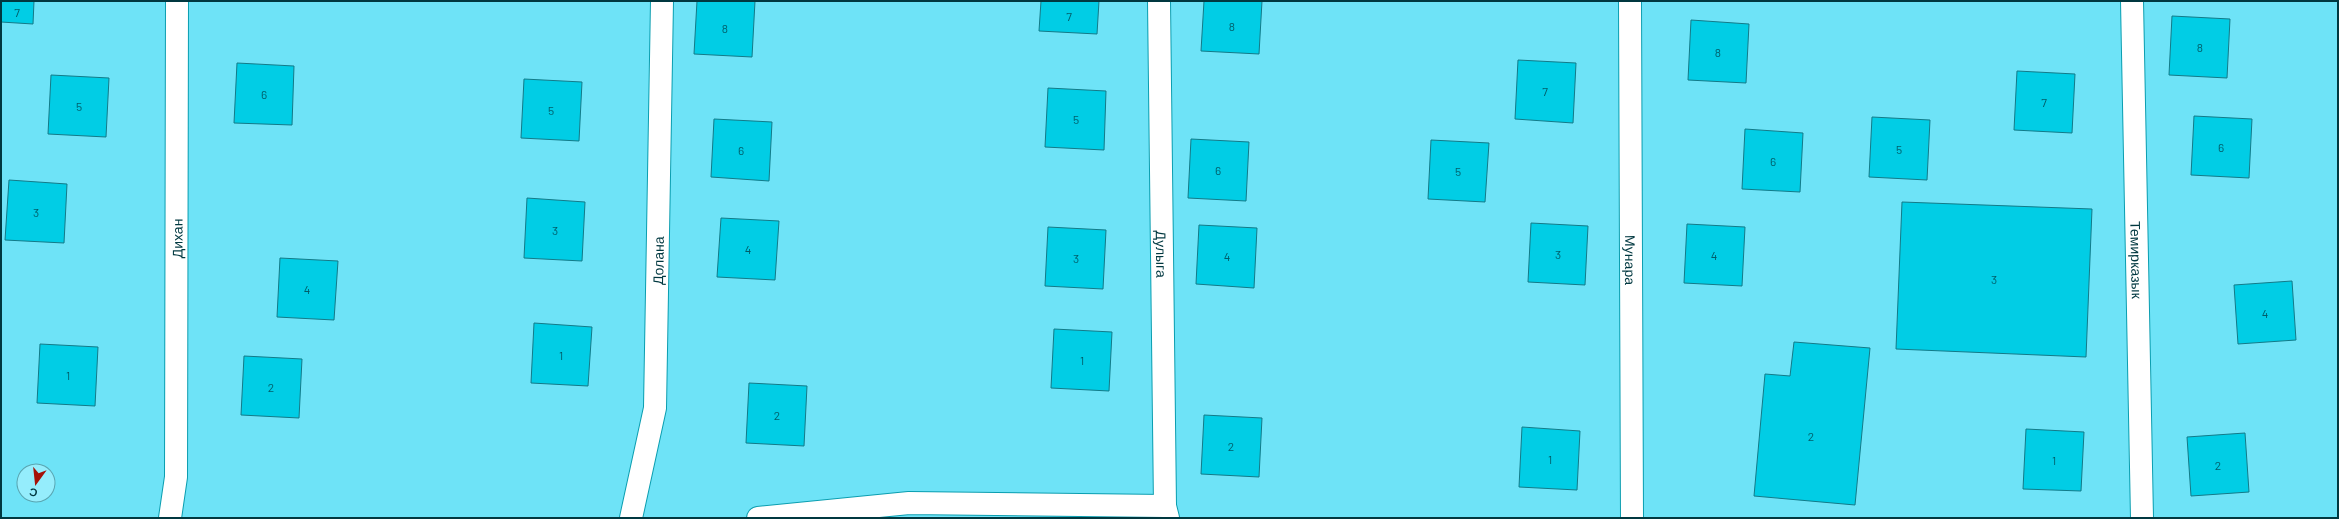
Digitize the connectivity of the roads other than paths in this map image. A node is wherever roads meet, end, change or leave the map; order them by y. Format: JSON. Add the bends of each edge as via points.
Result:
{"nodes":[{"id":1,"x":177,"y":1,"type":"edge"},
{"id":2,"x":662,"y":1,"type":"edge"},
{"id":3,"x":1159,"y":1,"type":"edge"},
{"id":4,"x":1630,"y":1,"type":"edge"},
{"id":5,"x":2132,"y":1,"type":"edge"},
{"id":6,"x":1167,"y":512,"type":"edge"},
{"id":7,"x":170,"y":518,"type":"edge"},
{"id":8,"x":631,"y":518,"type":"edge"},
{"id":9,"x":758,"y":518,"type":"edge"},
{"id":10,"x":1632,"y":518,"type":"edge"},
{"id":11,"x":2142,"y":518,"type":"edge"}],
"edges":[{"from":1,"to":7,"type":"street","name":"Дихан","via":[[176,477]]},
{"from":2,"to":8,"type":"street","name":"Долана","via":[[655,408]]},
{"from":3,"to":6,"type":"street","name":"Дулыга"},
{"from":4,"to":10,"type":"street","name":"Мунара"},
{"from":5,"to":11,"type":"street","name":"Темирказык"},
{"from":6,"to":9,"type":"street","via":[[909,503]]}]}
